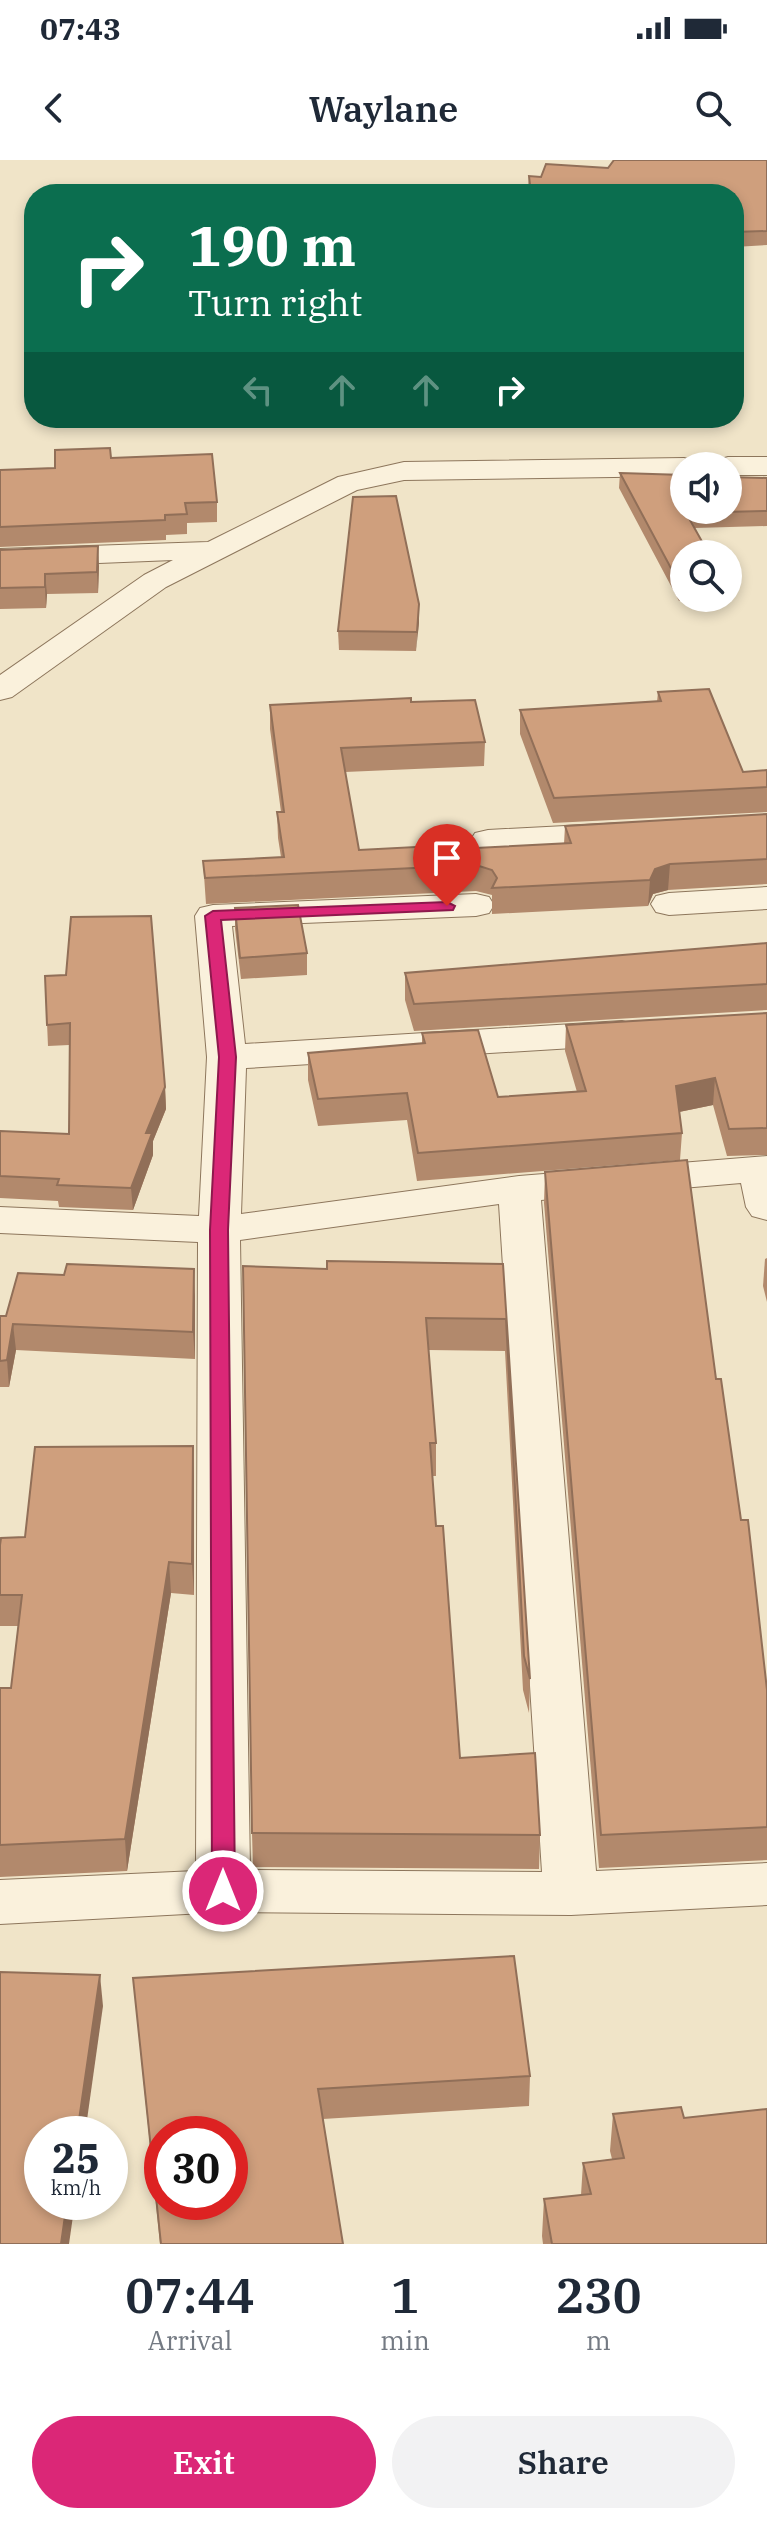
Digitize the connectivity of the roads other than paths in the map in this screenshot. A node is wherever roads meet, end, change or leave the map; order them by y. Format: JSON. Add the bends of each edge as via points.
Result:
{"nodes":[{"id":1,"x":742,"y":466,"type":"edge"},
{"id":2,"x":767,"y":466,"type":"edge"},
{"id":3,"x":670,"y":467,"type":"edge"},
{"id":4,"x":217,"y":550,"type":"junction"},
{"id":5,"x":0,"y":558,"type":"edge"},
{"id":6,"x":0,"y":690,"type":"edge"},
{"id":7,"x":658,"y":832,"type":"edge"},
{"id":8,"x":488,"y":841,"type":"dead end"},
{"id":9,"x":767,"y":898,"type":"edge"},
{"id":10,"x":669,"y":904,"type":"dead end"},
{"id":11,"x":476,"y":905,"type":"dead end"},
{"id":12,"x":656,"y":1031,"type":"edge"},
{"id":13,"x":227,"y":1057,"type":"junction"},
{"id":14,"x":764,"y":1181,"type":"edge"},
{"id":15,"x":519,"y":1189,"type":"junction"},
{"id":16,"x":0,"y":1220,"type":"edge"},
{"id":17,"x":219,"y":1230,"type":"junction"},
{"id":18,"x":767,"y":1884,"type":"edge"},
{"id":19,"x":223,"y":1891,"type":"junction"},
{"id":20,"x":571,"y":1894,"type":"junction"},
{"id":21,"x":0,"y":1902,"type":"edge"}],
"edges":[{"from":1,"to":2,"type":"street"},
{"from":3,"to":4,"type":"street","via":[[404,471],[348,483]]},
{"from":4,"to":5,"type":"street"},
{"from":4,"to":6,"type":"street","via":[[155,581]]},
{"from":7,"to":8,"type":"street"},
{"from":9,"to":10,"type":"street"},
{"from":11,"to":13,"type":"street","via":[[213,916]]},
{"from":12,"to":13,"type":"street"},
{"from":13,"to":17,"type":"street"},
{"from":14,"to":15,"type":"street"},
{"from":15,"to":17,"type":"street"},
{"from":15,"to":20,"type":"street"},
{"from":16,"to":17,"type":"street"},
{"from":17,"to":19,"type":"street"},
{"from":18,"to":20,"type":"street"},
{"from":19,"to":20,"type":"street"},
{"from":19,"to":21,"type":"street"}]}
